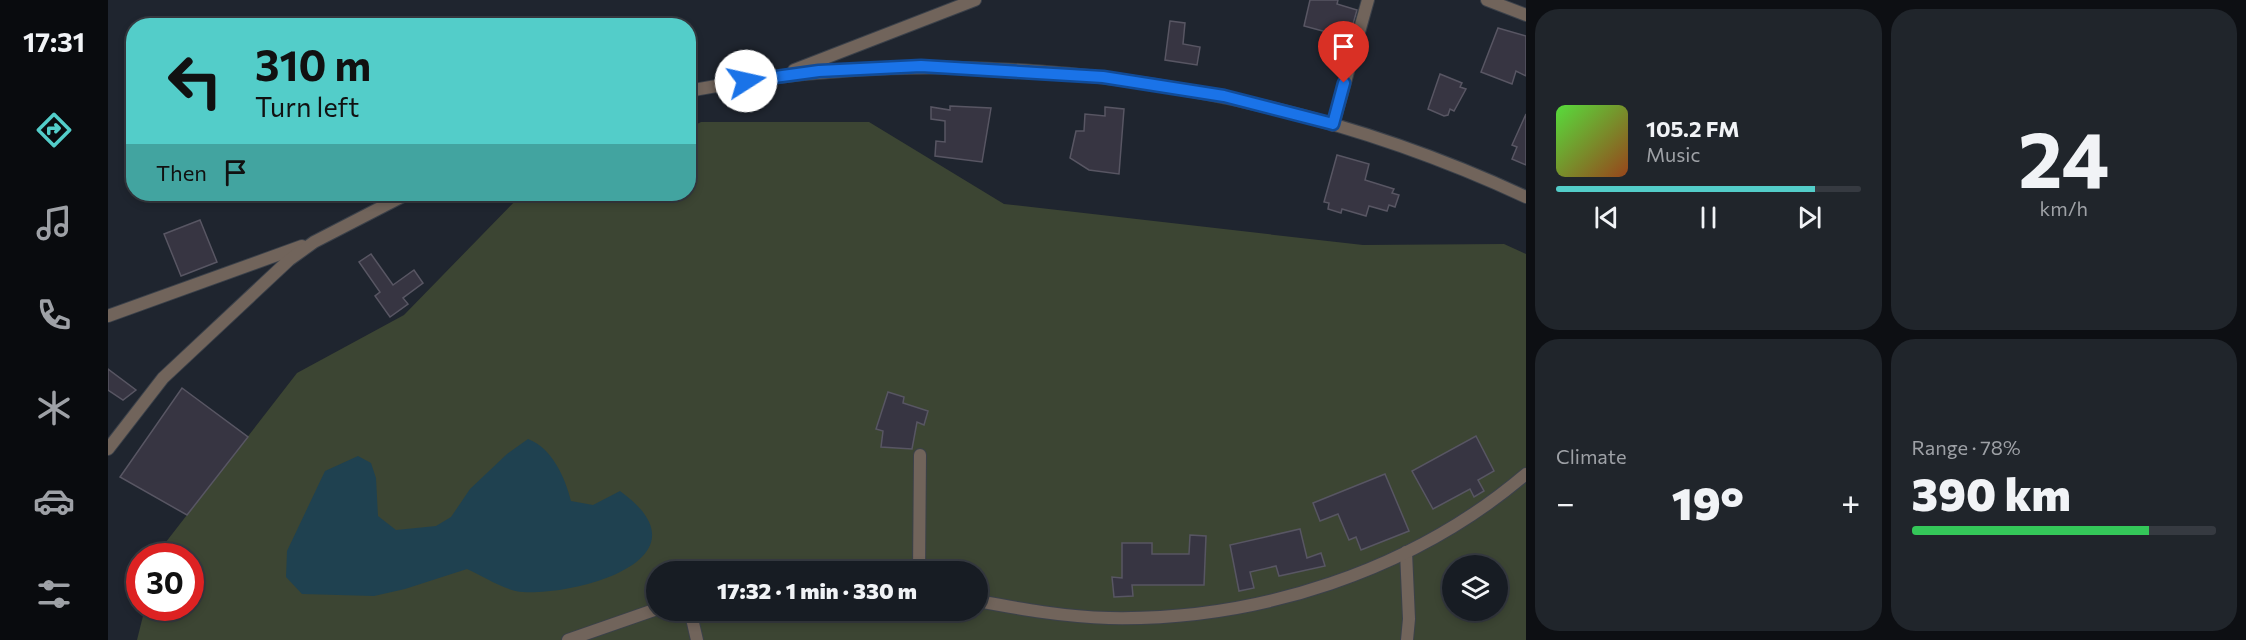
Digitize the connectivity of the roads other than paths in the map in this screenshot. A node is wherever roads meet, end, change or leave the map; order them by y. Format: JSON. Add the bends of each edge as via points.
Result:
{"nodes":[{"id":1,"x":975,"y":0,"type":"edge"},
{"id":2,"x":1368,"y":0,"type":"edge"},
{"id":3,"x":1487,"y":0,"type":"edge"},
{"id":4,"x":1526,"y":15,"type":"edge"},
{"id":5,"x":782,"y":75,"type":"junction"},
{"id":6,"x":696,"y":90,"type":"edge"},
{"id":7,"x":1333,"y":124,"type":"junction"},
{"id":8,"x":1526,"y":197,"type":"edge"},
{"id":9,"x":393,"y":201,"type":"edge"},
{"id":10,"x":314,"y":242,"type":"junction"},
{"id":11,"x":108,"y":316,"type":"edge"},
{"id":12,"x":108,"y":449,"type":"edge"},
{"id":13,"x":920,"y":455,"type":"dead end"},
{"id":14,"x":1526,"y":474,"type":"edge"},
{"id":15,"x":1406,"y":552,"type":"junction"},
{"id":16,"x":920,"y":561,"type":"edge"},
{"id":17,"x":988,"y":603,"type":"edge"},
{"id":18,"x":646,"y":613,"type":"edge"},
{"id":19,"x":693,"y":621,"type":"edge"},
{"id":20,"x":568,"y":640,"type":"edge"},
{"id":21,"x":697,"y":640,"type":"edge"},
{"id":22,"x":1407,"y":640,"type":"edge"}],
"edges":[{"from":1,"to":5,"type":"street"},
{"from":2,"to":7,"type":"street"},
{"from":3,"to":4,"type":"street"},
{"from":5,"to":6,"type":"street"},
{"from":5,"to":7,"type":"street","via":[[921,66],[1103,77],[1224,96]]},
{"from":7,"to":8,"type":"street","via":[[1479,176]]},
{"from":9,"to":10,"type":"street"},
{"from":10,"to":11,"type":"street"},
{"from":10,"to":12,"type":"street","via":[[266,279],[163,378]]},
{"from":13,"to":16,"type":"street"},
{"from":14,"to":15,"type":"street","via":[[1476,512]]},
{"from":15,"to":17,"type":"street","via":[[1287,596],[1198,614],[1089,617]]},
{"from":15,"to":22,"type":"street"},
{"from":18,"to":20,"type":"street"},
{"from":19,"to":21,"type":"street"}]}
